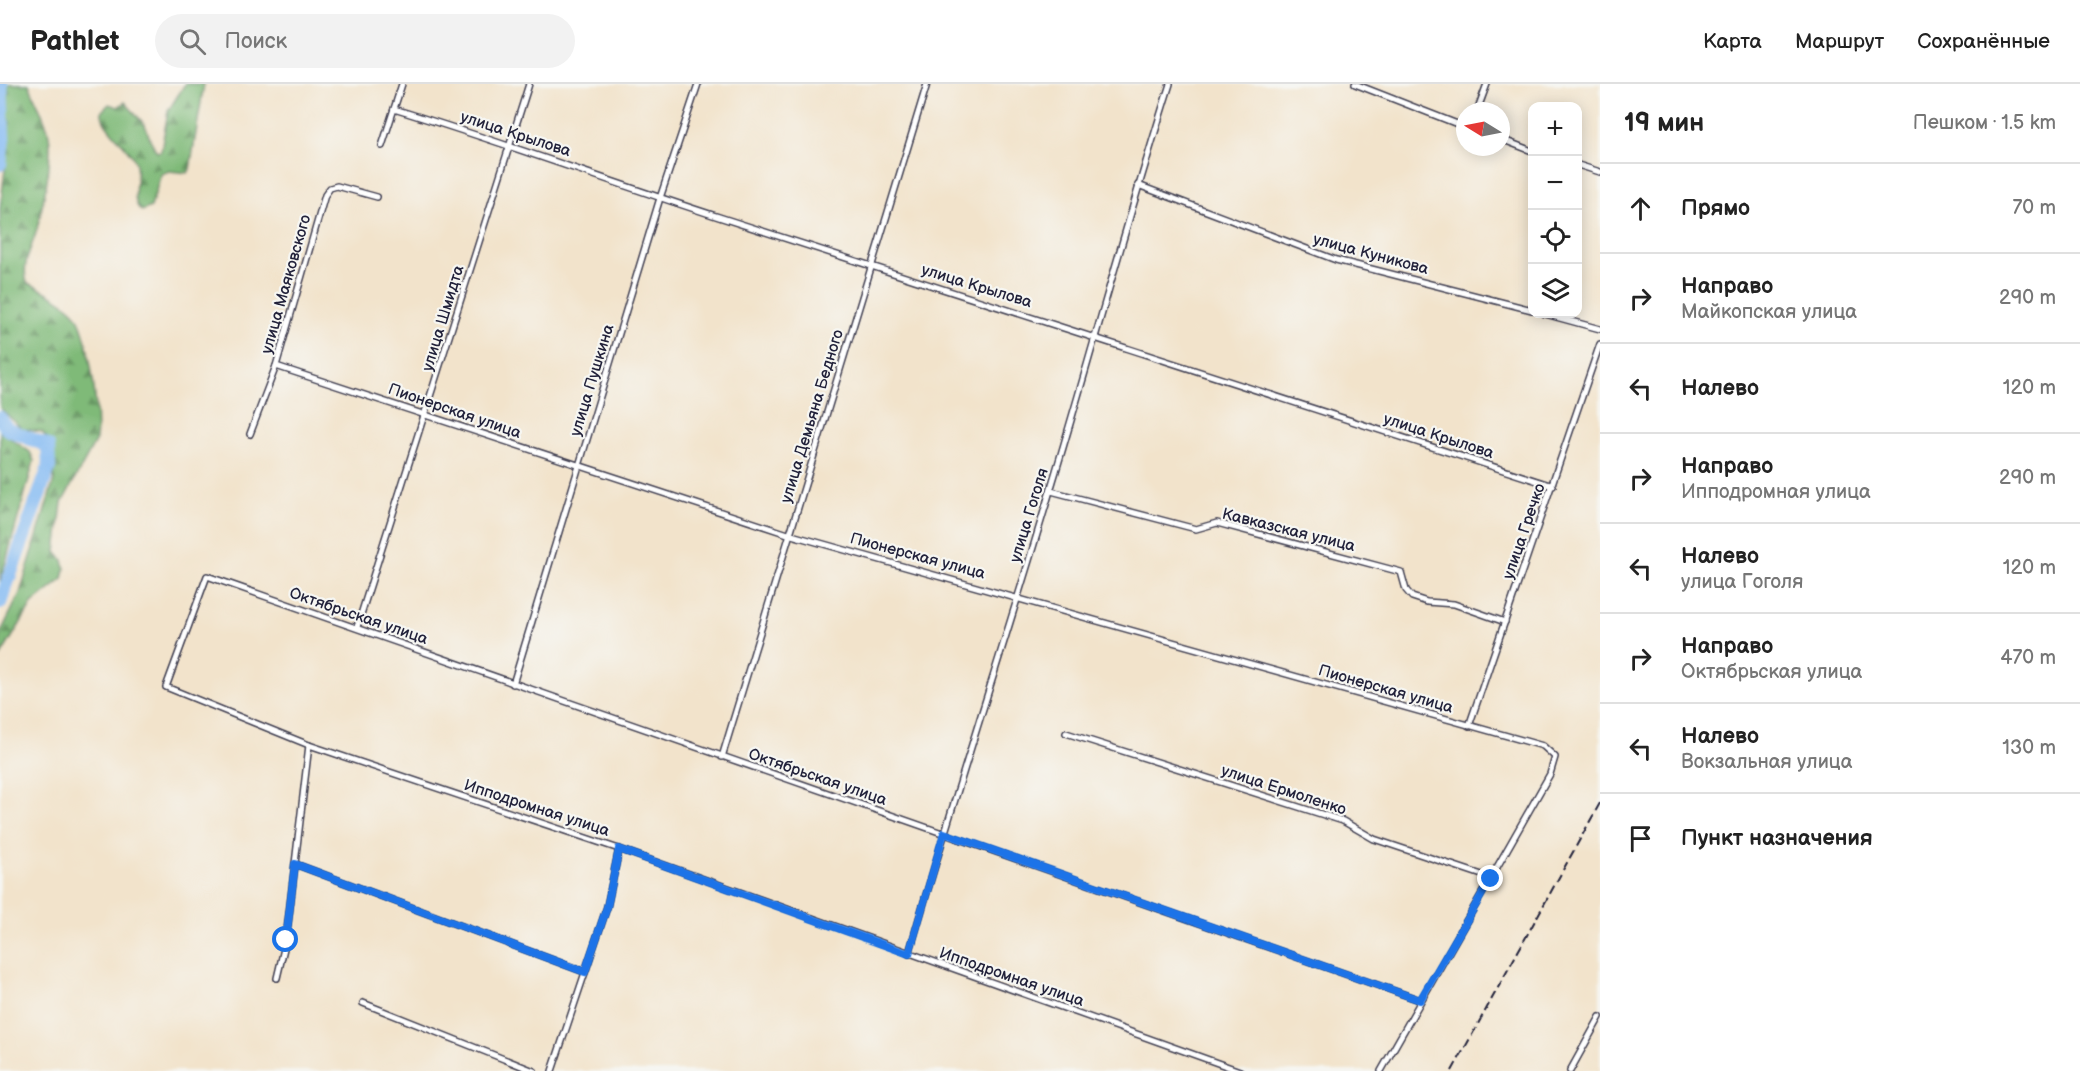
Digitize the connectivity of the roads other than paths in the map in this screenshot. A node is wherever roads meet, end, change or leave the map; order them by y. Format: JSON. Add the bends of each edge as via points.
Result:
{"nodes":[{"id":1,"x":402,"y":84,"type":"edge"},
{"id":2,"x":529,"y":84,"type":"edge"},
{"id":3,"x":698,"y":84,"type":"edge"},
{"id":4,"x":927,"y":84,"type":"edge"},
{"id":5,"x":1170,"y":84,"type":"edge"},
{"id":6,"x":1355,"y":84,"type":"edge"},
{"id":7,"x":1488,"y":84,"type":"edge"},
{"id":8,"x":1480,"y":102,"type":"edge"},
{"id":9,"x":394,"y":109,"type":"junction"},
{"id":10,"x":1456,"y":123,"type":"edge"},
{"id":11,"x":1510,"y":142,"type":"edge"},
{"id":12,"x":510,"y":144,"type":"junction"},
{"id":13,"x":382,"y":146,"type":"dead end"},
{"id":14,"x":1528,"y":148,"type":"edge"},
{"id":15,"x":1582,"y":166,"type":"edge"},
{"id":16,"x":1600,"y":172,"type":"edge"},
{"id":17,"x":1138,"y":185,"type":"junction"},
{"id":18,"x":377,"y":197,"type":"dead end"},
{"id":19,"x":660,"y":198,"type":"junction"},
{"id":20,"x":872,"y":266,"type":"junction"},
{"id":21,"x":1528,"y":309,"type":"edge"},
{"id":22,"x":1560,"y":318,"type":"edge"},
{"id":23,"x":1600,"y":329,"type":"edge"},
{"id":24,"x":1094,"y":336,"type":"junction"},
{"id":25,"x":1600,"y":344,"type":"edge"},
{"id":26,"x":276,"y":366,"type":"junction"},
{"id":27,"x":426,"y":413,"type":"junction"},
{"id":28,"x":250,"y":434,"type":"dead end"},
{"id":29,"x":578,"y":466,"type":"junction"},
{"id":30,"x":1552,"y":486,"type":"junction"},
{"id":31,"x":1051,"y":491,"type":"junction"},
{"id":32,"x":788,"y":534,"type":"junction"},
{"id":33,"x":1017,"y":597,"type":"junction"},
{"id":34,"x":1505,"y":622,"type":"junction"},
{"id":35,"x":357,"y":627,"type":"junction"},
{"id":36,"x":513,"y":684,"type":"junction"},
{"id":37,"x":166,"y":687,"type":"joint"},
{"id":38,"x":1469,"y":726,"type":"junction"},
{"id":39,"x":1066,"y":733,"type":"dead end"},
{"id":40,"x":309,"y":745,"type":"junction"},
{"id":41,"x":722,"y":757,"type":"junction"},
{"id":42,"x":944,"y":833,"type":"junction"},
{"id":43,"x":619,"y":849,"type":"junction"},
{"id":44,"x":295,"y":864,"type":"junction"},
{"id":45,"x":1491,"y":879,"type":"junction"},
{"id":46,"x":909,"y":954,"type":"junction"},
{"id":47,"x":585,"y":972,"type":"junction"},
{"id":48,"x":277,"y":978,"type":"dead end"},
{"id":49,"x":1420,"y":1000,"type":"junction"},
{"id":50,"x":363,"y":1003,"type":"dead end"},
{"id":51,"x":1600,"y":1017,"type":"edge"},
{"id":52,"x":534,"y":1071,"type":"edge"},
{"id":53,"x":552,"y":1071,"type":"edge"},
{"id":54,"x":1240,"y":1071,"type":"edge"},
{"id":55,"x":1381,"y":1071,"type":"edge"},
{"id":56,"x":1570,"y":1071,"type":"edge"}],
"edges":[{"from":1,"to":9,"type":"street"},
{"from":2,"to":12,"type":"street","name":"улица Шмидта"},
{"from":3,"to":19,"type":"street","name":"улица Пушкина"},
{"from":4,"to":20,"type":"street","name":"улица Демьяна Бедного"},
{"from":5,"to":17,"type":"street","name":"улица Гоголя"},
{"from":6,"to":10,"type":"street"},
{"from":7,"to":8,"type":"street"},
{"from":9,"to":12,"type":"street","name":"улица Крылова"},
{"from":9,"to":13,"type":"street"},
{"from":11,"to":14,"type":"street"},
{"from":12,"to":19,"type":"street","name":"улица Крылова"},
{"from":12,"to":27,"type":"street","name":"улица Шмидта"},
{"from":15,"to":16,"type":"street"},
{"from":17,"to":21,"type":"street","name":"улица Куникова","via":[[1336,260]]},
{"from":17,"to":24,"type":"street","name":"улица Гоголя"},
{"from":18,"to":26,"type":"street","name":"улица Маяковского","via":[[337,186],[325,195]]},
{"from":19,"to":20,"type":"street","name":"улица Крылова"},
{"from":19,"to":29,"type":"street","name":"улица Пушкина"},
{"from":20,"to":24,"type":"street","name":"улица Крылова"},
{"from":20,"to":32,"type":"street","name":"улица Демьяна Бедного"},
{"from":22,"to":23,"type":"street"},
{"from":24,"to":30,"type":"street","name":"улица Крылова"},
{"from":24,"to":31,"type":"street","name":"улица Гоголя"},
{"from":25,"to":30,"type":"street","name":"улица Гречко"},
{"from":26,"to":27,"type":"street","name":"Пионерская улица"},
{"from":26,"to":28,"type":"street","name":"улица Маяковского"},
{"from":27,"to":29,"type":"street","name":"Пионерская улица"},
{"from":27,"to":35,"type":"street","name":"улица Шмидта"},
{"from":29,"to":32,"type":"street","name":"Пионерская улица"},
{"from":29,"to":36,"type":"street","name":"улица Пушкина"},
{"from":30,"to":34,"type":"street","name":"улица Гречко"},
{"from":31,"to":33,"type":"street","name":"улица Гоголя"},
{"from":31,"to":34,"type":"street","name":"Кавказская улица","via":[[1196,529],[1217,522],[1401,572],[1412,597],[1454,604]]},
{"from":32,"to":33,"type":"street","name":"Пионерская улица"},
{"from":32,"to":41,"type":"street","name":"улица Демьяна Бедного"},
{"from":33,"to":38,"type":"street","name":"Пионерская улица"},
{"from":33,"to":42,"type":"street","name":"улица Гоголя"},
{"from":34,"to":38,"type":"street","name":"улица Гречко"},
{"from":35,"to":36,"type":"street","name":"Октябрьская улица"},
{"from":35,"to":37,"type":"street","name":"Октябрьская улица","via":[[207,576]]},
{"from":36,"to":41,"type":"street","name":"Октябрьская улица"},
{"from":37,"to":40,"type":"street","name":"Ипподромная улица"},
{"from":38,"to":45,"type":"street","name":"Пионерская улица","via":[[1543,746],[1555,757],[1550,774]]},
{"from":39,"to":45,"type":"street","name":"улица Ермоленко","via":[[1343,821],[1374,839]]},
{"from":40,"to":43,"type":"street","name":"Ипподромная улица"},
{"from":40,"to":44,"type":"street"},
{"from":41,"to":42,"type":"street","name":"Октябрьская улица"},
{"from":42,"to":46,"type":"street","name":"улица Гоголя"},
{"from":42,"to":49,"type":"street","name":"Октябрьская улица"},
{"from":43,"to":46,"type":"street","name":"Ипподромная улица"},
{"from":43,"to":47,"type":"street","via":[[607,907]]},
{"from":44,"to":47,"type":"street"},
{"from":44,"to":48,"type":"street"},
{"from":45,"to":49,"type":"street"},
{"from":46,"to":54,"type":"street","name":"Ипподромная улица"},
{"from":47,"to":53,"type":"street"},
{"from":49,"to":55,"type":"street"},
{"from":50,"to":52,"type":"street"},
{"from":51,"to":56,"type":"street"}]}
